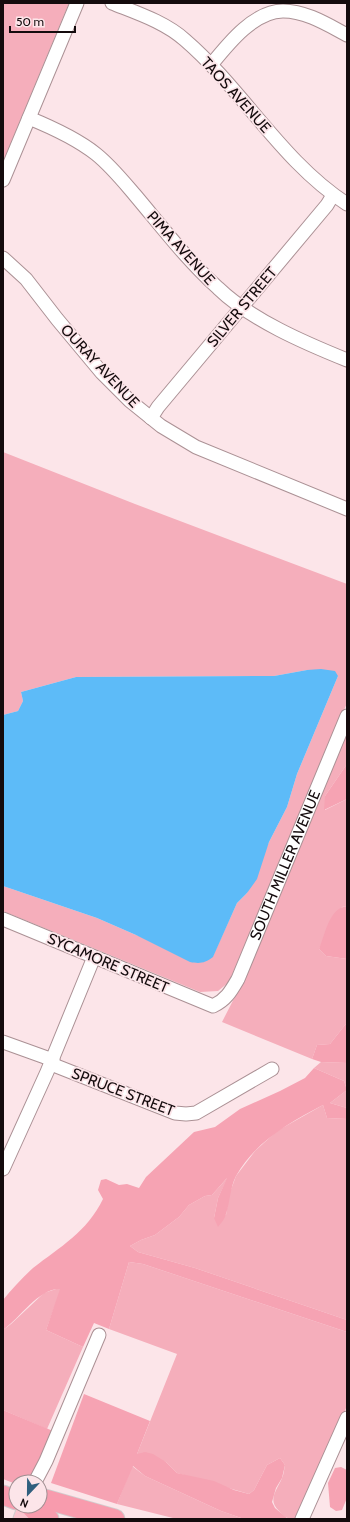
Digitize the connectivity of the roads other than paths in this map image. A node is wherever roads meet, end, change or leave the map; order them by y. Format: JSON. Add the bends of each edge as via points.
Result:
{"nodes":[{"id":1,"x":77,"y":3,"type":"edge"},
{"id":2,"x":112,"y":3,"type":"edge"},
{"id":3,"x":347,"y":35,"type":"edge"},
{"id":4,"x":211,"y":65,"type":"junction"},
{"id":5,"x":29,"y":118,"type":"junction"},
{"id":6,"x":3,"y":180,"type":"edge"},
{"id":7,"x":333,"y":195,"type":"junction"},
{"id":8,"x":347,"y":204,"type":"edge"},
{"id":9,"x":3,"y":258,"type":"edge"},
{"id":10,"x":242,"y":306,"type":"junction"},
{"id":11,"x":347,"y":360,"type":"edge"},
{"id":12,"x":151,"y":418,"type":"junction"},
{"id":13,"x":347,"y":509,"type":"edge"},
{"id":14,"x":347,"y":716,"type":"edge"},
{"id":15,"x":3,"y":919,"type":"edge"},
{"id":16,"x":94,"y":957,"type":"junction"},
{"id":17,"x":213,"y":1006,"type":"joint"},
{"id":18,"x":3,"y":1042,"type":"edge"},
{"id":19,"x":52,"y":1062,"type":"junction"},
{"id":20,"x":272,"y":1069,"type":"dead end"},
{"id":21,"x":3,"y":1169,"type":"edge"},
{"id":22,"x":99,"y":1335,"type":"dead end"},
{"id":23,"x":347,"y":1418,"type":"edge"},
{"id":24,"x":39,"y":1474,"type":"edge"},
{"id":25,"x":48,"y":1501,"type":"edge"},
{"id":26,"x":38,"y":1514,"type":"edge"},
{"id":27,"x":49,"y":1519,"type":"edge"},
{"id":28,"x":116,"y":1519,"type":"edge"},
{"id":29,"x":302,"y":1519,"type":"edge"}],
"edges":[{"from":1,"to":5,"type":"street"},
{"from":2,"to":4,"type":"street","name":"TAOS AVENUE","via":[[167,28],[184,39]]},
{"from":3,"to":4,"type":"street","via":[[299,13],[274,12],[245,28]]},
{"from":4,"to":7,"type":"street","name":"TAOS AVENUE","via":[[280,144]]},
{"from":5,"to":6,"type":"street"},
{"from":5,"to":10,"type":"street","name":"PIMA AVENUE","via":[[84,145],[97,155],[113,170],[199,270],[219,290]]},
{"from":7,"to":8,"type":"street","name":"TAOS AVENUE"},
{"from":7,"to":10,"type":"street","name":"SILVER STREET"},
{"from":9,"to":12,"type":"street","name":"OURAY AVENUE","via":[[26,279],[102,373]]},
{"from":10,"to":11,"type":"street","name":"PIMA AVENUE","via":[[283,332]]},
{"from":10,"to":12,"type":"street","name":"SILVER STREET"},
{"from":12,"to":13,"type":"street","name":"OURAY AVENUE","via":[[196,447]]},
{"from":14,"to":17,"type":"street","name":"SOUTH MILLER AVENUE","via":[[238,979],[227,997]]},
{"from":15,"to":16,"type":"street","name":"SYCAMORE STREET"},
{"from":16,"to":17,"type":"street","name":"SYCAMORE STREET"},
{"from":16,"to":19,"type":"street"},
{"from":18,"to":19,"type":"street","name":"SPRUCE STREET"},
{"from":19,"to":20,"type":"street","name":"SPRUCE STREET","via":[[175,1113],[186,1114],[196,1113]]},
{"from":19,"to":21,"type":"street"},
{"from":22,"to":24,"type":"street"},
{"from":23,"to":29,"type":"street"},
{"from":25,"to":28,"type":"highway"},
{"from":26,"to":27,"type":"highway"}]}
